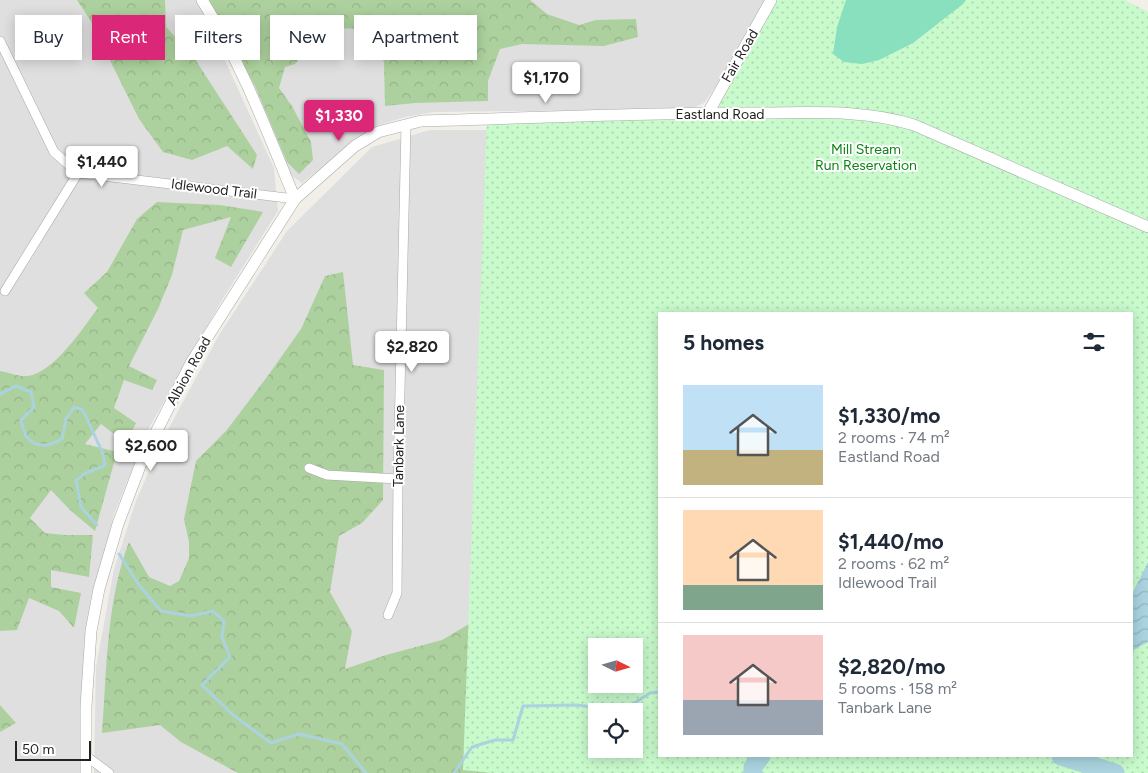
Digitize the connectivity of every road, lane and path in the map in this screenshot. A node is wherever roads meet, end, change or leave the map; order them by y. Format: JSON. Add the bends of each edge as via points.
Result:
{"nodes":[{"id":1,"x":202,"y":0,"type":"edge"},
{"id":2,"x":771,"y":0,"type":"edge"},
{"id":3,"x":0,"y":41,"type":"edge"},
{"id":4,"x":708,"y":113,"type":"junction"},
{"id":5,"x":406,"y":125,"type":"junction"},
{"id":6,"x":78,"y":173,"type":"junction"},
{"id":7,"x":295,"y":199,"type":"junction"},
{"id":8,"x":1148,"y":226,"type":"edge"},
{"id":9,"x":5,"y":291,"type":"dead end"},
{"id":10,"x":309,"y":468,"type":"dead end"},
{"id":11,"x":398,"y":479,"type":"junction"},
{"id":12,"x":388,"y":614,"type":"dead end"},
{"id":13,"x":86,"y":756,"type":"junction"},
{"id":14,"x":86,"y":773,"type":"edge"},
{"id":15,"x":109,"y":773,"type":"edge"}],
"edges":[{"from":1,"to":7,"type":"street","via":[[245,80]]},
{"from":2,"to":4,"type":"street","name":"Fair Road"},
{"from":3,"to":6,"type":"street","via":[[54,152]]},
{"from":4,"to":5,"type":"street","name":"Eastland Road","via":[[421,121]]},
{"from":4,"to":8,"type":"street","name":"Eastland Road","via":[[851,114],[896,119]]},
{"from":5,"to":7,"type":"street","name":"Eastland Road","via":[[378,132],[355,146]]},
{"from":5,"to":11,"type":"street","name":"Tanbark Lane"},
{"from":6,"to":7,"type":"street","name":"Idlewood Trail"},
{"from":6,"to":9,"type":"street"},
{"from":7,"to":13,"type":"street","name":"Albion Road","via":[[191,363],[143,458],[118,524],[91,630]]},
{"from":10,"to":11,"type":"street","via":[[327,475]]},
{"from":11,"to":12,"type":"street","name":"Tanbark Lane","via":[[398,593]]},
{"from":13,"to":14,"type":"street","name":"Albion Road"},
{"from":13,"to":15,"type":"street"}]}
